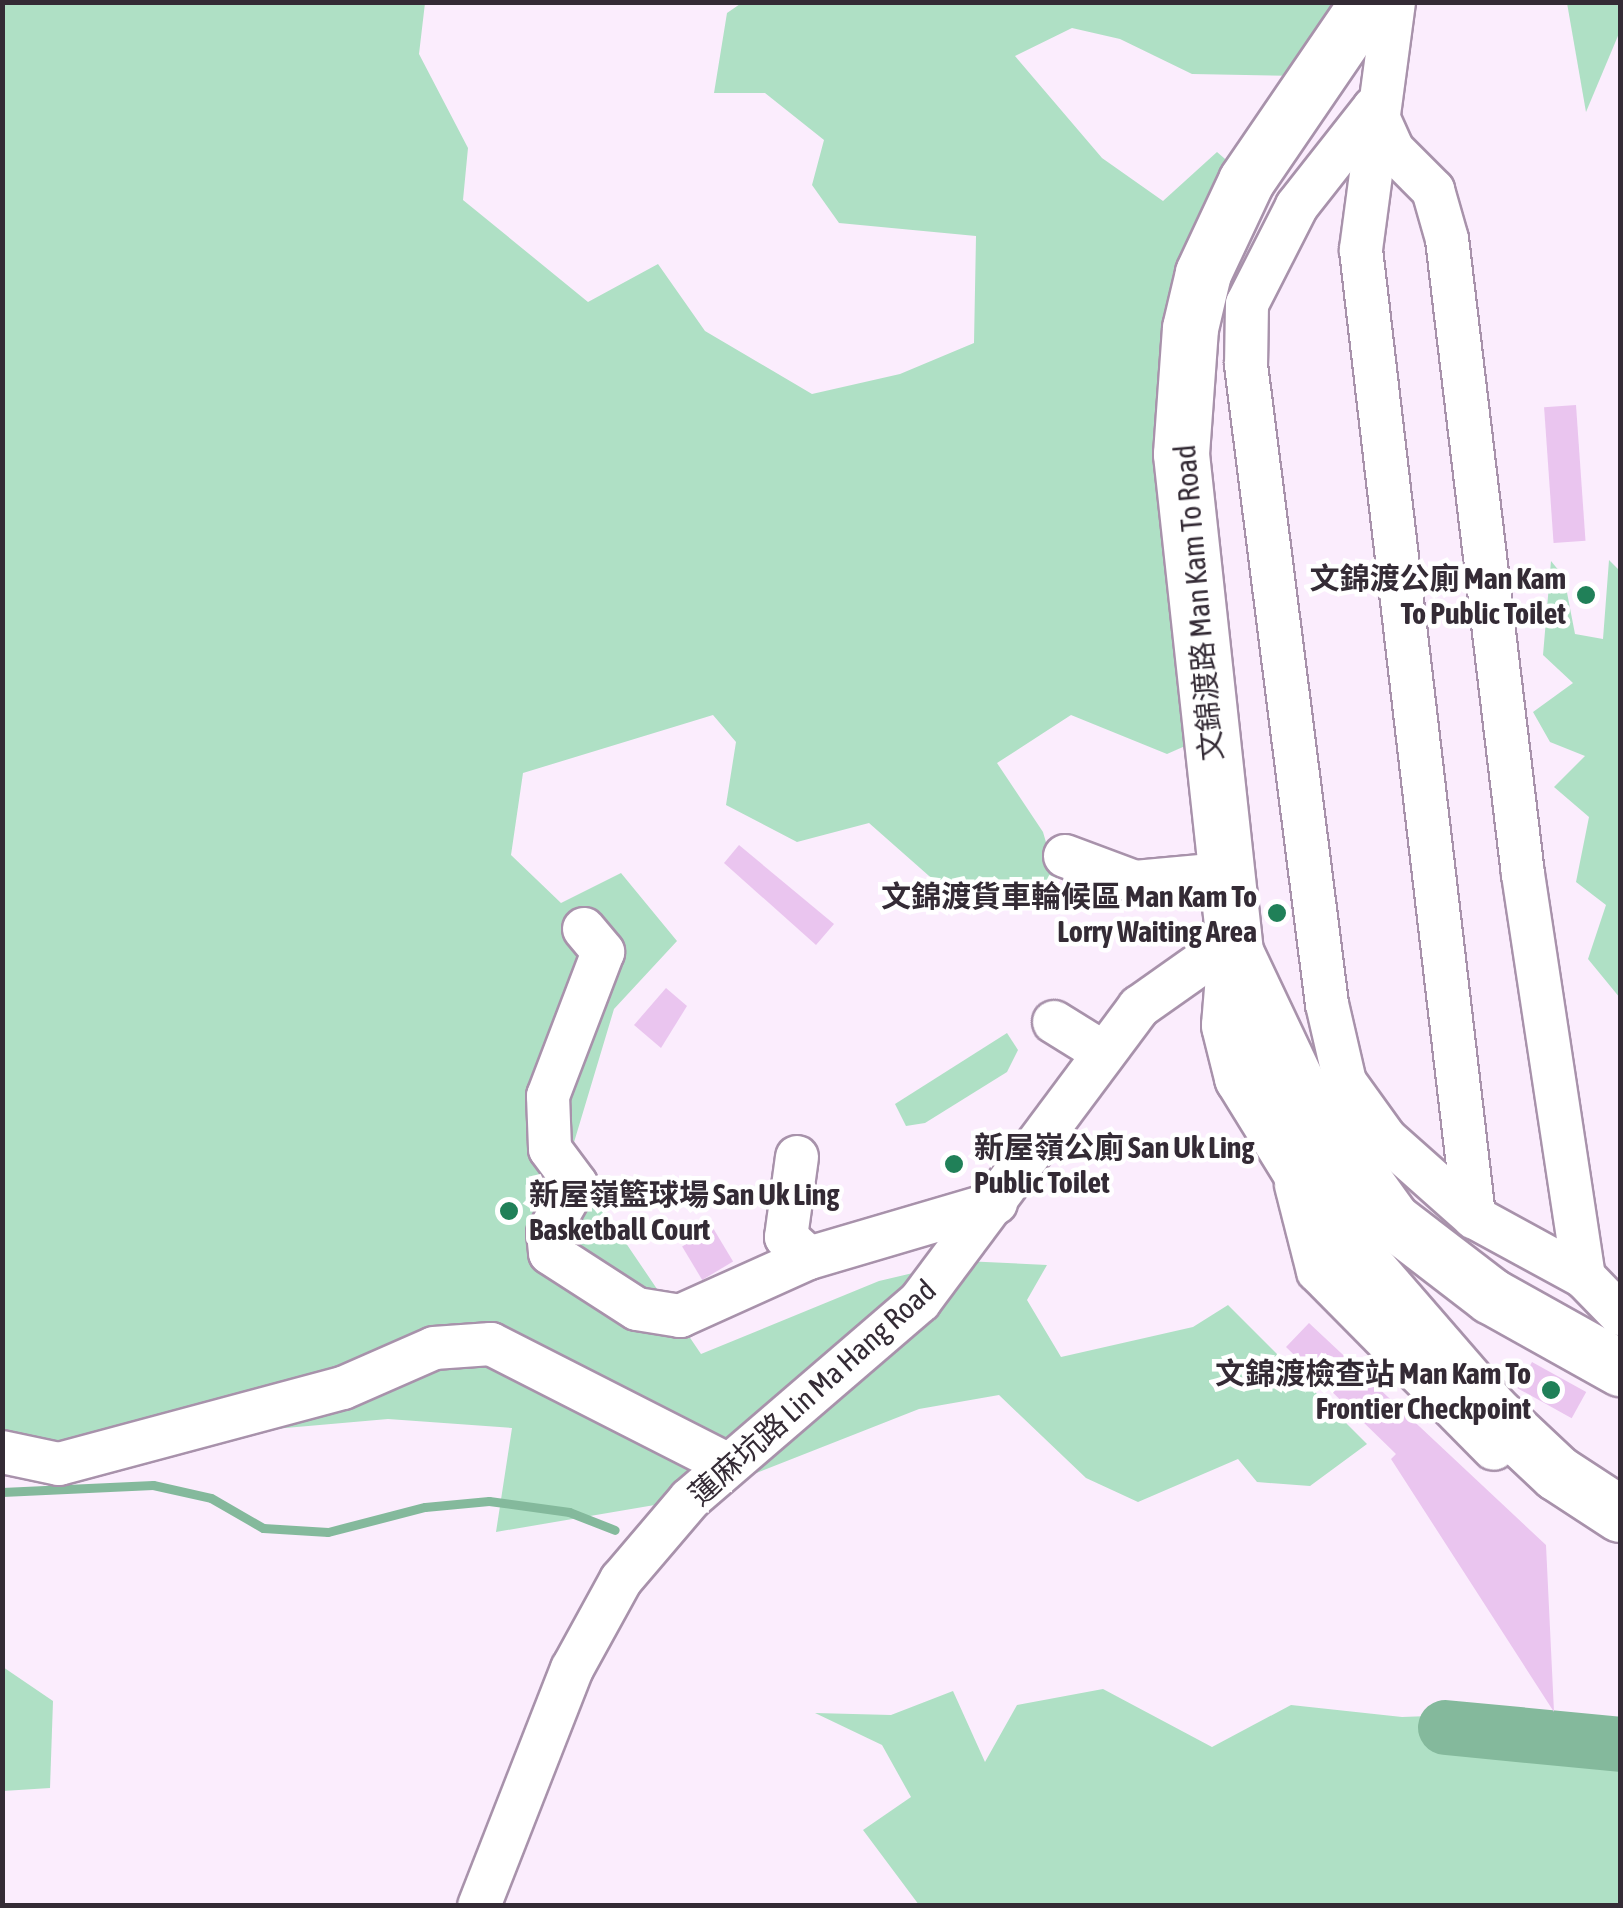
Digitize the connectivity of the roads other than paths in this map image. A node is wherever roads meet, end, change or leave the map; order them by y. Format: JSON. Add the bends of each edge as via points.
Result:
{"nodes":[{"id":1,"x":1368,"y":2,"type":"edge"},
{"id":2,"x":1394,"y":2,"type":"edge"},
{"id":3,"x":1374,"y":108,"type":"junction"},
{"id":4,"x":1064,"y":856,"type":"dead end"},
{"id":5,"x":1223,"y":874,"type":"junction"},
{"id":6,"x":584,"y":929,"type":"dead end"},
{"id":7,"x":1234,"y":946,"type":"junction"},
{"id":8,"x":1054,"y":1022,"type":"dead end"},
{"id":9,"x":1104,"y":1053,"type":"junction"},
{"id":10,"x":797,"y":1158,"type":"dead end"},
{"id":11,"x":1292,"y":1166,"type":"junction"},
{"id":12,"x":996,"y":1203,"type":"junction"},
{"id":13,"x":1474,"y":1217,"type":"junction"},
{"id":14,"x":809,"y":1258,"type":"junction"},
{"id":15,"x":1584,"y":1277,"type":"junction"},
{"id":16,"x":1620,"y":1314,"type":"edge"},
{"id":17,"x":1620,"y":1368,"type":"edge"},
{"id":18,"x":2,"y":1452,"type":"edge"},
{"id":19,"x":727,"y":1464,"type":"junction"},
{"id":20,"x":1620,"y":1514,"type":"edge"},
{"id":21,"x":1620,"y":1538,"type":"edge"},
{"id":22,"x":479,"y":1906,"type":"edge"}],
"edges":[{"from":1,"to":5,"type":"main road","name":"文錦渡路 Man Kam To Road","via":[[1246,181],[1203,273],[1190,328],[1181,454]]},
{"from":2,"to":3,"type":"street"},
{"from":3,"to":13,"type":"street","via":[[1361,250]]},
{"from":3,"to":13,"type":"street","via":[[1297,206],[1247,304],[1246,365],[1327,1004],[1345,1082],[1386,1139]]},
{"from":3,"to":15,"type":"street","via":[[1393,150],[1433,190],[1447,239],[1523,874]]},
{"from":4,"to":5,"type":"street","via":[[1135,882]]},
{"from":5,"to":7,"type":"main road","name":"文錦渡路 Man Kam To Road"},
{"from":6,"to":14,"type":"street","via":[[603,952],[556,1058],[548,1096],[550,1150],[576,1184],[548,1232],[550,1253],[637,1309],[680,1316]]},
{"from":7,"to":9,"type":"street","name":"蓮麻坑路 Lin Ma Hang Road","via":[[1168,980]]},
{"from":7,"to":11,"type":"main road","name":"文錦渡路 Man Kam To Road","via":[[1229,1025],[1239,1067]]},
{"from":7,"to":17,"type":"main road","name":"文錦渡路 Man Kam To Road","via":[[1303,1096],[1392,1220],[1492,1296]]},
{"from":8,"to":9,"type":"street"},
{"from":9,"to":12,"type":"street","name":"蓮麻坑路 Lin Ma Hang Road"},
{"from":10,"to":14,"type":"street","via":[[786,1237]]},
{"from":11,"to":20,"type":"main road","name":"文錦渡路 Man Kam To Road","via":[[1342,1239],[1492,1412],[1558,1473]]},
{"from":11,"to":21,"type":"street","name":"文錦渡路 Man Kam To Road","via":[[1318,1272],[1528,1482]]},
{"from":12,"to":14,"type":"street"},
{"from":12,"to":19,"type":"street","name":"蓮麻坑路 Lin Ma Hang Road","via":[[920,1302]]},
{"from":13,"to":15,"type":"street"},
{"from":15,"to":16,"type":"street"},
{"from":18,"to":19,"type":"street","via":[[59,1464],[342,1388],[434,1348],[491,1344]]},
{"from":19,"to":22,"type":"street","name":"蓮麻坑路 Lin Ma Hang Road","via":[[621,1580],[572,1669]]}]}
